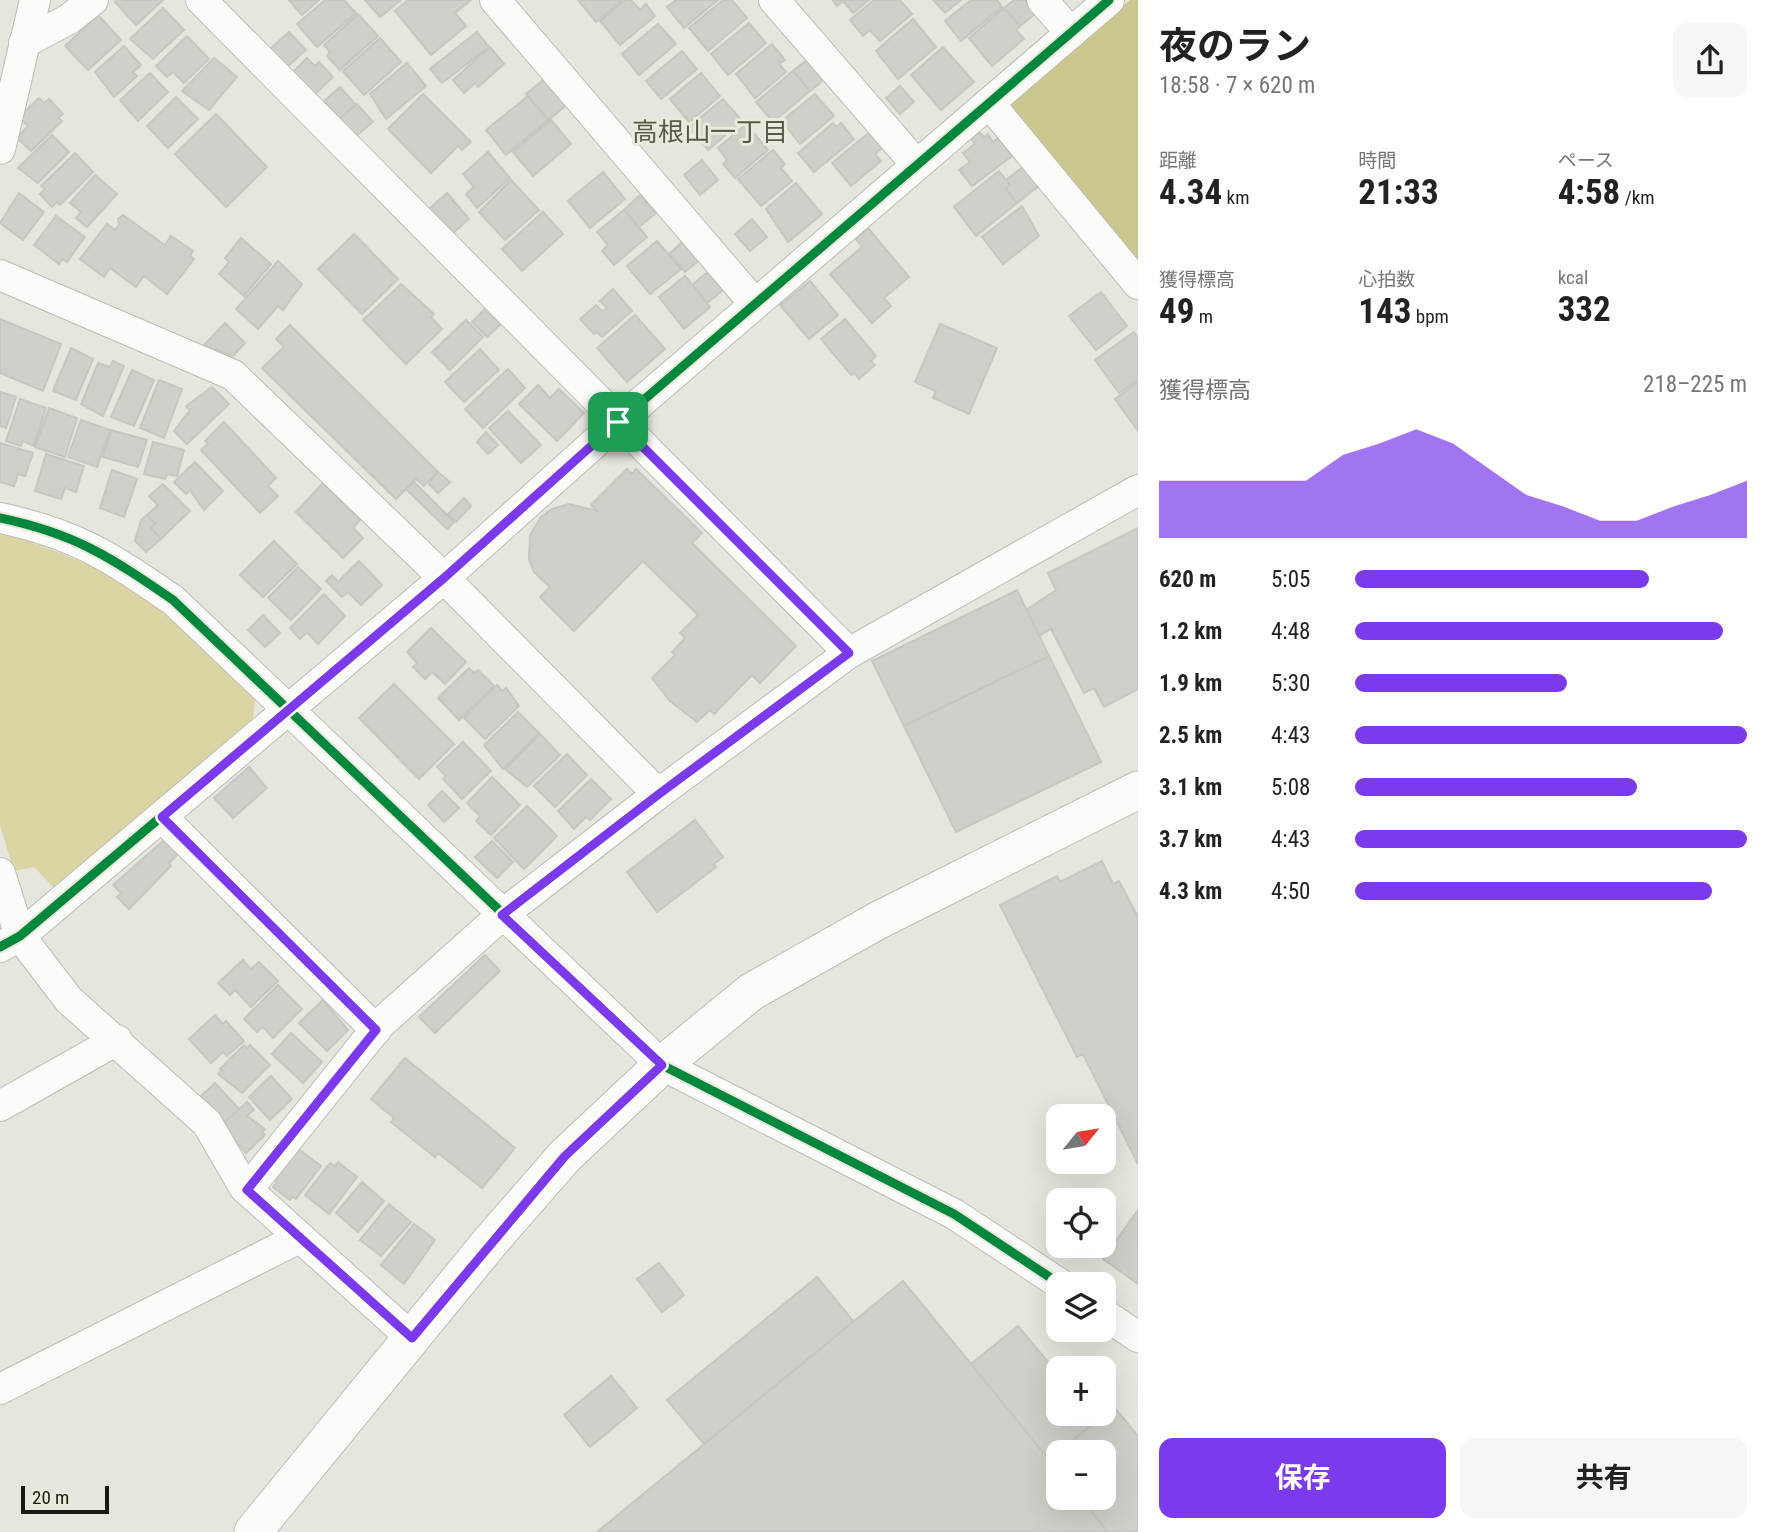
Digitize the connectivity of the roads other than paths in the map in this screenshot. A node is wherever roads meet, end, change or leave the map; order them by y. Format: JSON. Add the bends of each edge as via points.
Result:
{"nodes":[{"id":1,"x":35,"y":0,"type":"edge"},
{"id":2,"x":93,"y":0,"type":"edge"},
{"id":3,"x":201,"y":0,"type":"edge"},
{"id":4,"x":495,"y":0,"type":"edge"},
{"id":5,"x":774,"y":0,"type":"edge"},
{"id":6,"x":1042,"y":0,"type":"edge"},
{"id":7,"x":1109,"y":0,"type":"edge"},
{"id":8,"x":1071,"y":33,"type":"junction"},
{"id":9,"x":23,"y":43,"type":"junction"},
{"id":10,"x":989,"y":103,"type":"junction"},
{"id":11,"x":0,"y":149,"type":"edge"},
{"id":12,"x":916,"y":164,"type":"junction"},
{"id":13,"x":0,"y":275,"type":"edge"},
{"id":14,"x":1138,"y":284,"type":"edge"},
{"id":15,"x":755,"y":304,"type":"junction"},
{"id":16,"x":618,"y":422,"type":"junction"},
{"id":17,"x":1138,"y":490,"type":"edge"},
{"id":18,"x":0,"y":518,"type":"edge"},
{"id":19,"x":444,"y":578,"type":"junction"},
{"id":20,"x":849,"y":653,"type":"junction"},
{"id":21,"x":288,"y":710,"type":"junction"},
{"id":22,"x":1138,"y":790,"type":"edge"},
{"id":23,"x":659,"y":794,"type":"junction"},
{"id":24,"x":162,"y":817,"type":"junction"},
{"id":25,"x":0,"y":873,"type":"edge"},
{"id":26,"x":502,"y":915,"type":"junction"},
{"id":27,"x":10,"y":941,"type":"edge"},
{"id":28,"x":376,"y":1030,"type":"junction"},
{"id":29,"x":117,"y":1040,"type":"junction"},
{"id":30,"x":662,"y":1065,"type":"junction"},
{"id":31,"x":0,"y":1106,"type":"edge"},
{"id":32,"x":247,"y":1190,"type":"junction"},
{"id":33,"x":299,"y":1238,"type":"junction"},
{"id":34,"x":1046,"y":1275,"type":"edge"},
{"id":35,"x":1116,"y":1322,"type":"edge"},
{"id":36,"x":1138,"y":1337,"type":"edge"},
{"id":37,"x":412,"y":1338,"type":"junction"},
{"id":38,"x":0,"y":1389,"type":"edge"},
{"id":39,"x":253,"y":1532,"type":"edge"}],
"edges":[{"from":1,"to":9,"type":"street"},
{"from":2,"to":9,"type":"street","via":[[69,19]]},
{"from":3,"to":16,"type":"street"},
{"from":4,"to":15,"type":"street"},
{"from":5,"to":12,"type":"street"},
{"from":6,"to":8,"type":"street"},
{"from":7,"to":8,"type":"street"},
{"from":8,"to":10,"type":"street"},
{"from":9,"to":11,"type":"street"},
{"from":10,"to":12,"type":"street"},
{"from":10,"to":14,"type":"street"},
{"from":12,"to":15,"type":"street"},
{"from":13,"to":19,"type":"street","via":[[233,375]]},
{"from":15,"to":16,"type":"street"},
{"from":16,"to":19,"type":"street"},
{"from":16,"to":20,"type":"street"},
{"from":17,"to":20,"type":"street"},
{"from":18,"to":21,"type":"street","via":[[46,527],[102,551],[173,600]]},
{"from":19,"to":21,"type":"street"},
{"from":19,"to":23,"type":"street"},
{"from":20,"to":23,"type":"street"},
{"from":21,"to":24,"type":"street"},
{"from":21,"to":26,"type":"street"},
{"from":22,"to":30,"type":"street","via":[[877,920],[751,992]]},
{"from":23,"to":26,"type":"street"},
{"from":24,"to":27,"type":"street"},
{"from":24,"to":28,"type":"street"},
{"from":25,"to":27,"type":"street"},
{"from":26,"to":28,"type":"street"},
{"from":26,"to":30,"type":"street"},
{"from":27,"to":29,"type":"street"},
{"from":28,"to":32,"type":"street"},
{"from":29,"to":31,"type":"street"},
{"from":29,"to":32,"type":"street","via":[[207,1123]]},
{"from":30,"to":34,"type":"street","via":[[954,1214]]},
{"from":30,"to":37,"type":"street","via":[[565,1156]]},
{"from":32,"to":33,"type":"street"},
{"from":33,"to":37,"type":"street"},
{"from":33,"to":38,"type":"street"},
{"from":35,"to":36,"type":"street"},
{"from":37,"to":39,"type":"street"}]}
